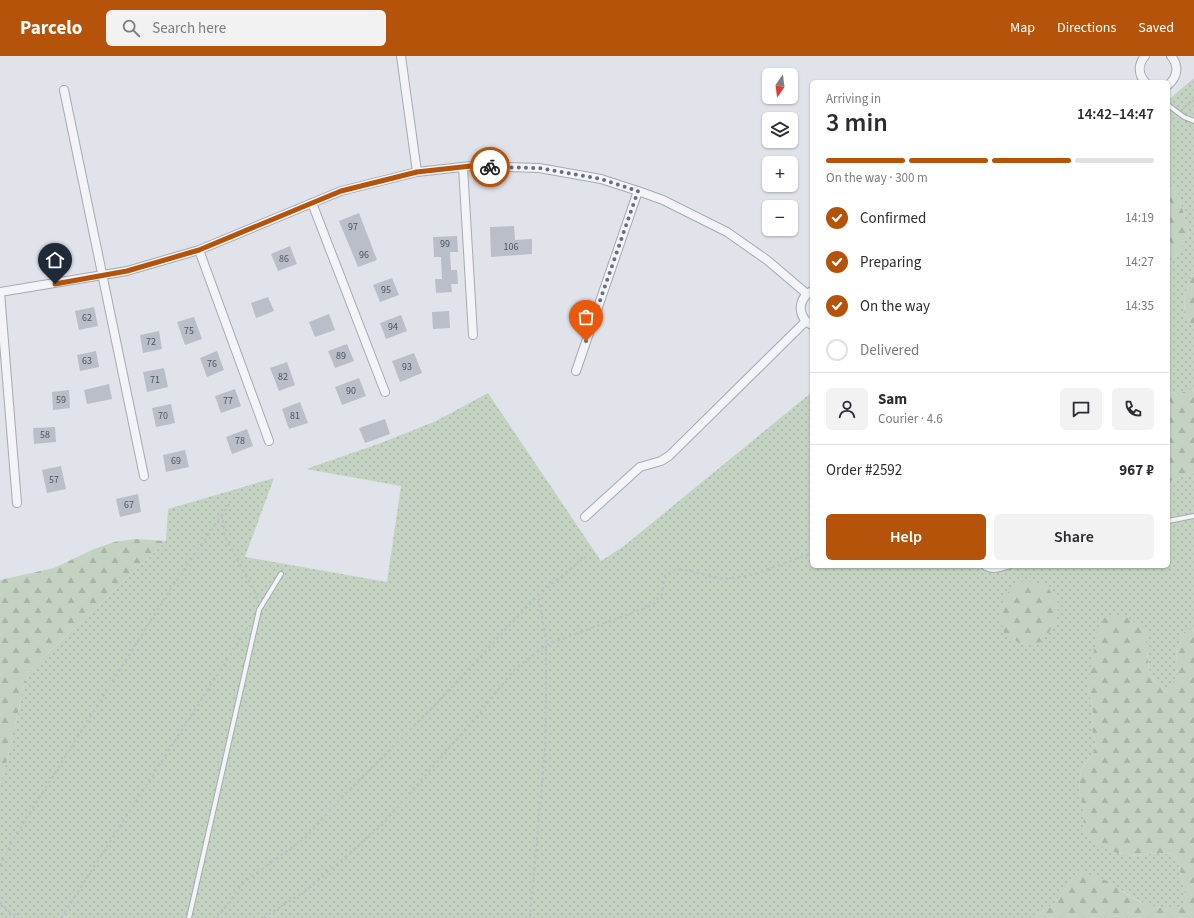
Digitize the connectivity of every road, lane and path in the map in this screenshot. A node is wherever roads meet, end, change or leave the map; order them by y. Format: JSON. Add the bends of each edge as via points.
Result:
{"nodes":[{"id":1,"x":401,"y":56,"type":"edge"},
{"id":2,"x":1145,"y":56,"type":"edge"},
{"id":3,"x":1171,"y":56,"type":"edge"},
{"id":4,"x":1142,"y":80,"type":"edge"},
{"id":5,"x":1170,"y":83,"type":"edge"},
{"id":6,"x":64,"y":90,"type":"dead end"},
{"id":7,"x":1194,"y":100,"type":"edge"},
{"id":8,"x":1170,"y":106,"type":"edge"},
{"id":9,"x":1178,"y":112,"type":"junction"},
{"id":10,"x":1194,"y":121,"type":"edge"},
{"id":11,"x":463,"y":167,"type":"junction"},
{"id":12,"x":417,"y":172,"type":"junction"},
{"id":13,"x":638,"y":191,"type":"junction"},
{"id":14,"x":312,"y":203,"type":"junction"},
{"id":15,"x":199,"y":250,"type":"junction"},
{"id":16,"x":102,"y":276,"type":"junction"},
{"id":17,"x":0,"y":292,"type":"edge"},
{"id":18,"x":809,"y":292,"type":"edge"},
{"id":19,"x":809,"y":323,"type":"edge"},
{"id":20,"x":473,"y":335,"type":"dead end"},
{"id":21,"x":576,"y":371,"type":"dead end"},
{"id":22,"x":385,"y":392,"type":"dead end"},
{"id":23,"x":269,"y":442,"type":"dead end"},
{"id":24,"x":144,"y":476,"type":"dead end"},
{"id":25,"x":17,"y":503,"type":"dead end"},
{"id":26,"x":230,"y":503,"type":"dead end"},
{"id":27,"x":222,"y":514,"type":"junction"},
{"id":28,"x":1194,"y":516,"type":"edge"},
{"id":29,"x":585,"y":517,"type":"dead end"},
{"id":30,"x":1170,"y":521,"type":"edge"},
{"id":31,"x":810,"y":554,"type":"edge"},
{"id":32,"x":585,"y":557,"type":"dead end"},
{"id":33,"x":985,"y":568,"type":"edge"},
{"id":34,"x":1004,"y":568,"type":"edge"},
{"id":35,"x":281,"y":574,"type":"dead end"},
{"id":36,"x":538,"y":595,"type":"junction"},
{"id":37,"x":259,"y":610,"type":"junction"},
{"id":38,"x":250,"y":623,"type":"dead end"},
{"id":39,"x":546,"y":645,"type":"junction"},
{"id":40,"x":0,"y":866,"type":"edge"},
{"id":41,"x":0,"y":902,"type":"edge"},
{"id":42,"x":19,"y":918,"type":"edge"},
{"id":43,"x":60,"y":918,"type":"edge"},
{"id":44,"x":189,"y":918,"type":"edge"},
{"id":45,"x":217,"y":918,"type":"edge"},
{"id":46,"x":263,"y":918,"type":"edge"},
{"id":47,"x":530,"y":918,"type":"edge"}],
"edges":[{"from":1,"to":12,"type":"street"},
{"from":2,"to":4,"type":"street","via":[[1139,69]]},
{"from":3,"to":5,"type":"street","via":[[1177,69]]},
{"from":6,"to":16,"type":"street"},
{"from":7,"to":9,"type":"path"},
{"from":8,"to":9,"type":"lane"},
{"from":9,"to":10,"type":"lane"},
{"from":11,"to":12,"type":"street"},
{"from":11,"to":13,"type":"street","via":[[539,168],[601,179]]},
{"from":11,"to":20,"type":"street"},
{"from":12,"to":14,"type":"street","via":[[341,191]]},
{"from":13,"to":18,"type":"street","via":[[663,200],[727,232]]},
{"from":13,"to":21,"type":"street"},
{"from":14,"to":15,"type":"street"},
{"from":14,"to":22,"type":"street"},
{"from":15,"to":16,"type":"street"},
{"from":15,"to":23,"type":"street"},
{"from":16,"to":17,"type":"street"},
{"from":16,"to":24,"type":"street"},
{"from":17,"to":25,"type":"street"},
{"from":18,"to":19,"type":"street","via":[[803,298],[800,307],[803,317]]},
{"from":19,"to":29,"type":"street","via":[[669,456],[640,467]]},
{"from":26,"to":27,"type":"path"},
{"from":27,"to":37,"type":"path","via":[[225,537],[256,594]]},
{"from":27,"to":40,"type":"path","via":[[170,590],[14,838]]},
{"from":28,"to":30,"type":"lane"},
{"from":31,"to":39,"type":"path","via":[[752,575],[723,579],[682,569],[674,570],[665,576],[662,594],[653,605]]},
{"from":32,"to":36,"type":"path"},
{"from":33,"to":34,"type":"lane"},
{"from":35,"to":37,"type":"lane"},
{"from":36,"to":39,"type":"path"},
{"from":36,"to":45,"type":"path","via":[[306,837],[243,883]]},
{"from":37,"to":44,"type":"lane"},
{"from":38,"to":43,"type":"path"},
{"from":39,"to":46,"type":"path","via":[[514,670],[381,826],[307,890]]},
{"from":39,"to":47,"type":"path","via":[[545,751]]},
{"from":41,"to":42,"type":"path"}]}
